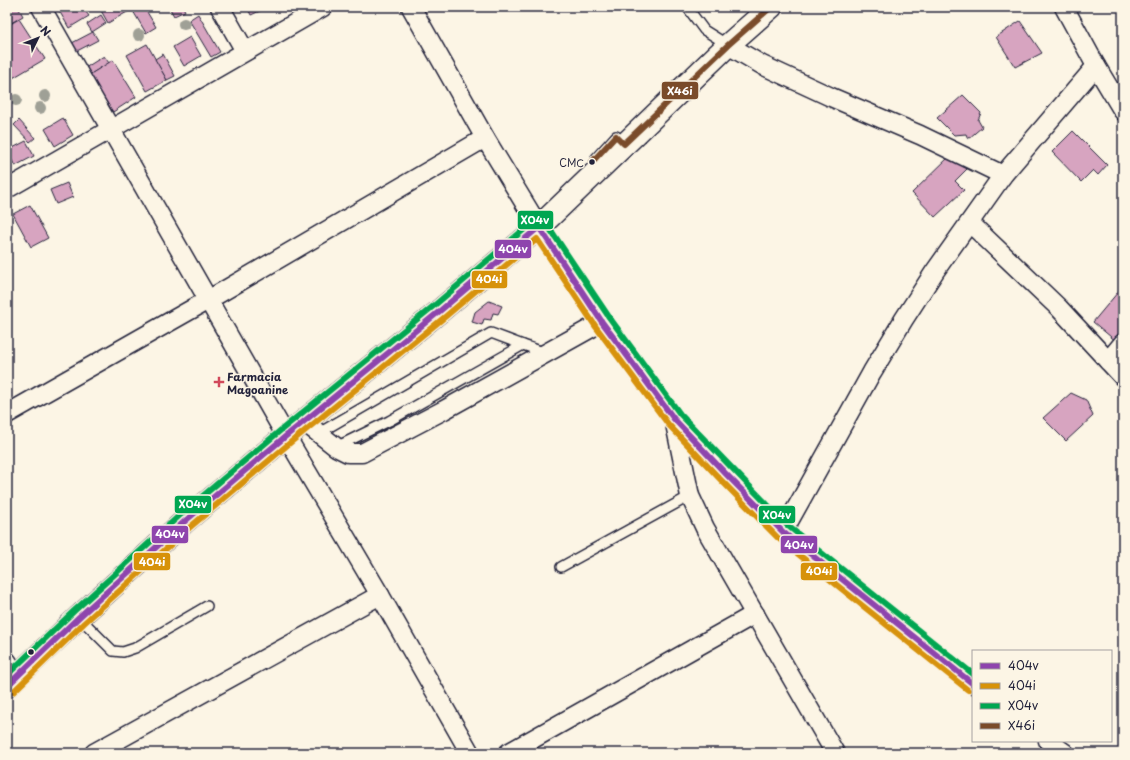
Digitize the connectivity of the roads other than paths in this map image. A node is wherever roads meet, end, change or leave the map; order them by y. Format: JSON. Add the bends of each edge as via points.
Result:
{"nodes":[{"id":1,"x":41,"y":7,"type":"edge"},
{"id":2,"x":220,"y":7,"type":"edge"},
{"id":3,"x":323,"y":7,"type":"edge"},
{"id":4,"x":411,"y":7,"type":"edge"},
{"id":5,"x":687,"y":7,"type":"edge"},
{"id":6,"x":771,"y":7,"type":"edge"},
{"id":7,"x":1064,"y":7,"type":"edge"},
{"id":8,"x":728,"y":45,"type":"junction"},
{"id":9,"x":245,"y":51,"type":"junction"},
{"id":10,"x":1096,"y":66,"type":"junction"},
{"id":11,"x":1123,"y":111,"type":"edge"},
{"id":12,"x":111,"y":130,"type":"junction"},
{"id":13,"x":485,"y":138,"type":"junction"},
{"id":14,"x":1003,"y":175,"type":"junction"},
{"id":15,"x":7,"y":189,"type":"edge"},
{"id":16,"x":970,"y":223,"type":"junction"},
{"id":17,"x":539,"y":227,"type":"junction"},
{"id":18,"x":208,"y":300,"type":"junction"},
{"id":19,"x":602,"y":322,"type":"junction"},
{"id":20,"x":1123,"y":342,"type":"edge"},
{"id":21,"x":524,"y":345,"type":"junction"},
{"id":22,"x":546,"y":353,"type":"junction"},
{"id":23,"x":1108,"y":361,"type":"junction"},
{"id":24,"x":1123,"y":377,"type":"edge"},
{"id":25,"x":7,"y":414,"type":"edge"},
{"id":26,"x":674,"y":419,"type":"junction"},
{"id":27,"x":311,"y":427,"type":"junction"},
{"id":28,"x":286,"y":436,"type":"junction"},
{"id":29,"x":336,"y":447,"type":"junction"},
{"id":30,"x":690,"y":496,"type":"junction"},
{"id":31,"x":783,"y":532,"type":"junction"},
{"id":32,"x":561,"y":567,"type":"dead end"},
{"id":33,"x":380,"y":595,"type":"junction"},
{"id":34,"x":207,"y":606,"type":"dead end"},
{"id":35,"x":755,"y":614,"type":"junction"},
{"id":36,"x":79,"y":617,"type":"junction"},
{"id":37,"x":10,"y":675,"type":"edge"},
{"id":38,"x":972,"y":683,"type":"edge"},
{"id":39,"x":1049,"y":742,"type":"edge"},
{"id":40,"x":94,"y":753,"type":"edge"},
{"id":41,"x":470,"y":753,"type":"edge"},
{"id":42,"x":508,"y":753,"type":"edge"},
{"id":43,"x":835,"y":753,"type":"edge"},
{"id":44,"x":1065,"y":753,"type":"edge"}],
"edges":[{"from":1,"to":12,"type":"street"},
{"from":2,"to":9,"type":"street"},
{"from":3,"to":9,"type":"street"},
{"from":4,"to":13,"type":"street"},
{"from":5,"to":8,"type":"lane","via":[[704,30]]},
{"from":6,"to":8,"type":"main road"},
{"from":7,"to":10,"type":"street"},
{"from":8,"to":14,"type":"street","via":[[762,65]]},
{"from":8,"to":17,"type":"main road"},
{"from":9,"to":12,"type":"street"},
{"from":10,"to":11,"type":"street"},
{"from":10,"to":14,"type":"street"},
{"from":12,"to":15,"type":"street"},
{"from":12,"to":18,"type":"street"},
{"from":13,"to":17,"type":"street"},
{"from":13,"to":18,"type":"street"},
{"from":14,"to":16,"type":"street"},
{"from":16,"to":23,"type":"street","via":[[1059,308]]},
{"from":16,"to":31,"type":"street","via":[[904,319]]},
{"from":17,"to":19,"type":"street"},
{"from":17,"to":27,"type":"main road","via":[[441,310]]},
{"from":18,"to":25,"type":"street"},
{"from":18,"to":28,"type":"street"},
{"from":19,"to":22,"type":"street"},
{"from":19,"to":26,"type":"street"},
{"from":20,"to":23,"type":"street"},
{"from":21,"to":22,"type":"lane"},
{"from":21,"to":27,"type":"lane","via":[[491,333]]},
{"from":21,"to":29,"type":"lane","via":[[389,421]]},
{"from":22,"to":29,"type":"street","via":[[362,453],[348,453]]},
{"from":23,"to":24,"type":"street"},
{"from":26,"to":30,"type":"street"},
{"from":26,"to":31,"type":"street"},
{"from":27,"to":28,"type":"main road"},
{"from":27,"to":29,"type":"street"},
{"from":28,"to":33,"type":"street"},
{"from":28,"to":36,"type":"main road","via":[[184,522]]},
{"from":30,"to":32,"type":"lane"},
{"from":30,"to":35,"type":"street","via":[[705,528]]},
{"from":31,"to":38,"type":"street"},
{"from":33,"to":40,"type":"street"},
{"from":33,"to":41,"type":"street"},
{"from":34,"to":36,"type":"lane","via":[[135,648],[123,652],[113,651]]},
{"from":35,"to":42,"type":"street"},
{"from":35,"to":43,"type":"street"},
{"from":36,"to":37,"type":"main road"},
{"from":39,"to":44,"type":"street"}]}
